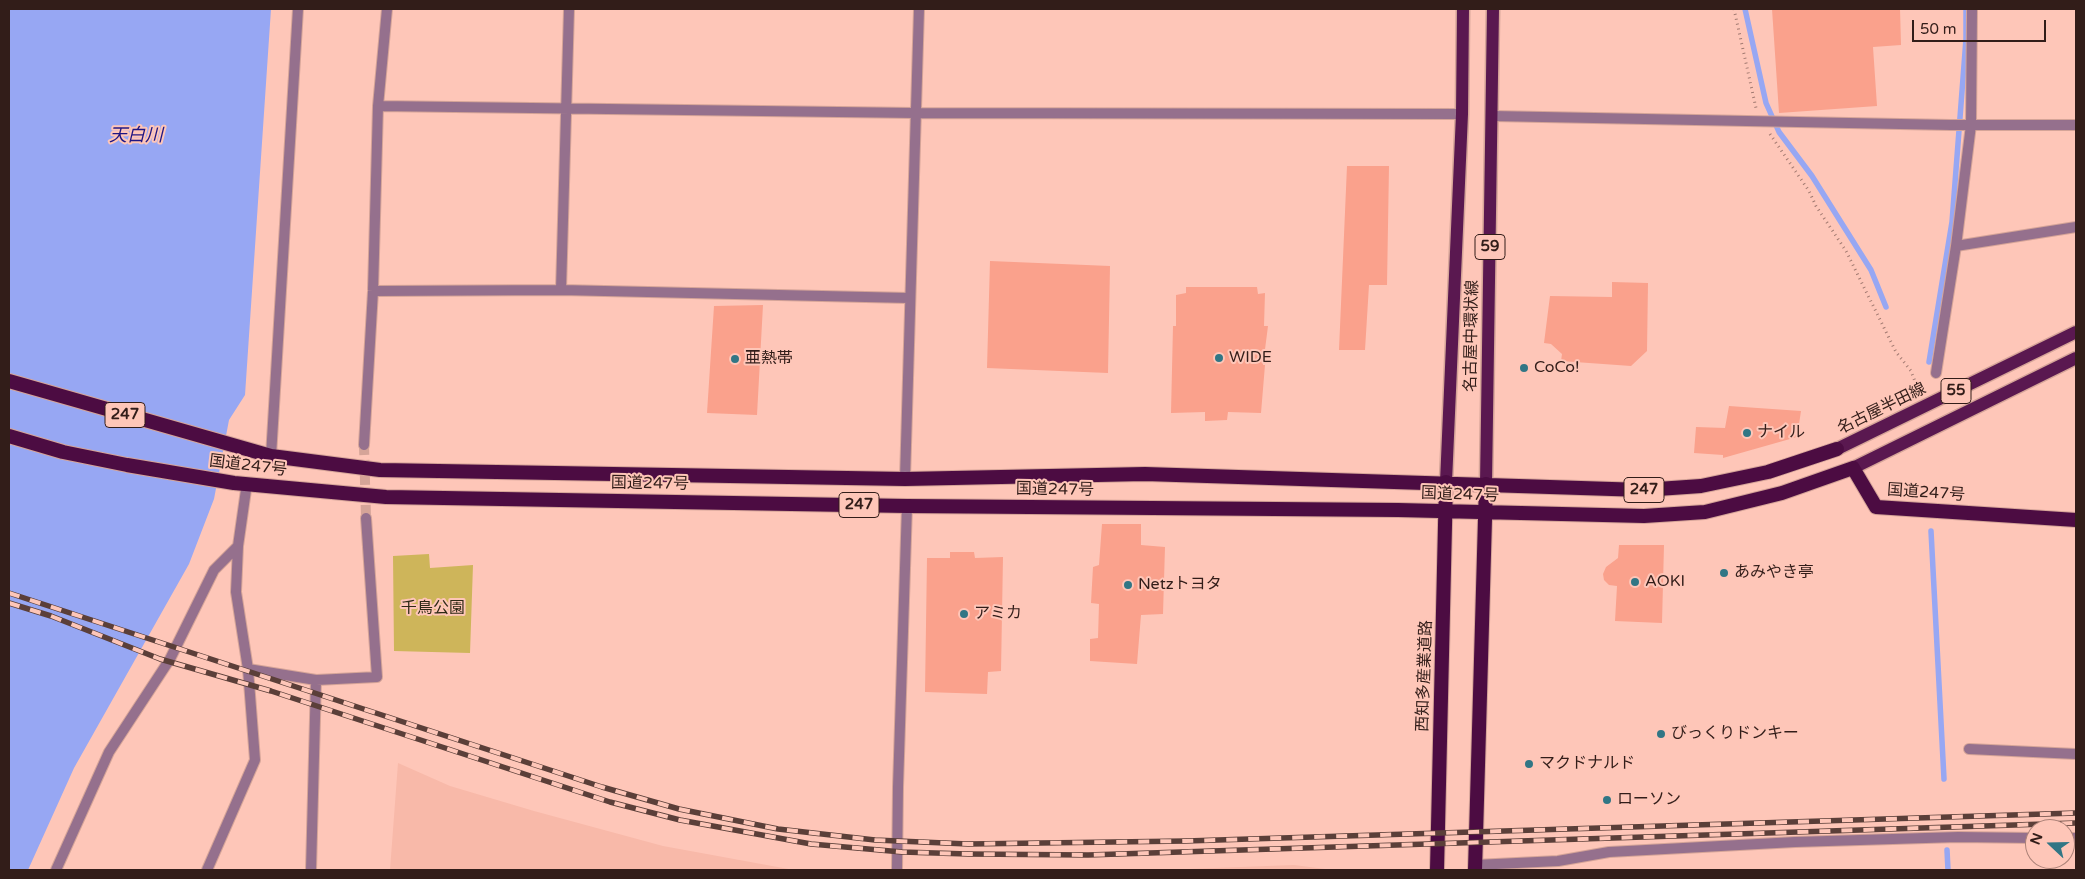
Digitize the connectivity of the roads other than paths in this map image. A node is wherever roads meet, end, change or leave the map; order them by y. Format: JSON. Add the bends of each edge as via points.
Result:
{"nodes":[{"id":1,"x":298,"y":9,"type":"edge"},
{"id":2,"x":387,"y":9,"type":"edge"},
{"id":3,"x":569,"y":9,"type":"edge"},
{"id":4,"x":919,"y":9,"type":"edge"},
{"id":5,"x":1463,"y":9,"type":"edge"},
{"id":6,"x":1493,"y":9,"type":"edge"},
{"id":7,"x":1972,"y":9,"type":"edge"},
{"id":8,"x":378,"y":106,"type":"junction"},
{"id":9,"x":566,"y":108,"type":"junction"},
{"id":10,"x":915,"y":113,"type":"junction"},
{"id":11,"x":1462,"y":114,"type":"junction"},
{"id":12,"x":1492,"y":116,"type":"junction"},
{"id":13,"x":1970,"y":125,"type":"junction"},
{"id":14,"x":2076,"y":125,"type":"edge"},
{"id":15,"x":2076,"y":228,"type":"edge"},
{"id":16,"x":1956,"y":246,"type":"junction"},
{"id":17,"x":561,"y":290,"type":"junction"},
{"id":18,"x":373,"y":291,"type":"junction"},
{"id":19,"x":910,"y":298,"type":"junction"},
{"id":20,"x":2076,"y":332,"type":"edge"},
{"id":21,"x":2076,"y":358,"type":"edge"},
{"id":22,"x":1936,"y":373,"type":"dead end"},
{"id":23,"x":9,"y":381,"type":"edge"},
{"id":24,"x":9,"y":436,"type":"edge"},
{"id":25,"x":364,"y":445,"type":"tunnel mouth"},
{"id":26,"x":1837,"y":449,"type":"joint"},
{"id":27,"x":271,"y":456,"type":"junction"},
{"id":28,"x":1853,"y":468,"type":"junction"},
{"id":29,"x":905,"y":479,"type":"junction"},
{"id":30,"x":1446,"y":482,"type":"junction"},
{"id":31,"x":241,"y":483,"type":"junction"},
{"id":32,"x":1486,"y":484,"type":"junction"},
{"id":33,"x":907,"y":506,"type":"junction"},
{"id":34,"x":1447,"y":512,"type":"junction"},
{"id":35,"x":1486,"y":513,"type":"junction"},
{"id":36,"x":366,"y":518,"type":"tunnel mouth"},
{"id":37,"x":2076,"y":520,"type":"edge"},
{"id":38,"x":238,"y":546,"type":"junction"},
{"id":39,"x":248,"y":668,"type":"junction"},
{"id":40,"x":316,"y":680,"type":"junction"},
{"id":41,"x":1969,"y":749,"type":"dead end"},
{"id":42,"x":2076,"y":754,"type":"edge"},
{"id":43,"x":2025,"y":838,"type":"edge"},
{"id":44,"x":1475,"y":868,"type":"edge"},
{"id":45,"x":56,"y":870,"type":"edge"},
{"id":46,"x":207,"y":870,"type":"edge"},
{"id":47,"x":310,"y":870,"type":"edge"},
{"id":48,"x":897,"y":870,"type":"edge"},
{"id":49,"x":1437,"y":870,"type":"edge"}],
"edges":[{"from":1,"to":27,"type":"street"},
{"from":2,"to":8,"type":"street"},
{"from":3,"to":9,"type":"street"},
{"from":4,"to":10,"type":"street"},
{"from":5,"to":11,"type":"main road","name":"名古屋中環状線","number":"59"},
{"from":6,"to":12,"type":"main road","name":"名古屋中環状線","number":"59"},
{"from":7,"to":13,"type":"street"},
{"from":8,"to":9,"type":"street"},
{"from":8,"to":18,"type":"street"},
{"from":9,"to":10,"type":"street"},
{"from":9,"to":17,"type":"street"},
{"from":10,"to":11,"type":"street"},
{"from":10,"to":19,"type":"street"},
{"from":11,"to":30,"type":"main road","name":"名古屋中環状線","number":"59"},
{"from":12,"to":13,"type":"street"},
{"from":12,"to":32,"type":"main road","name":"名古屋中環状線","number":"59"},
{"from":13,"to":14,"type":"street"},
{"from":13,"to":16,"type":"street"},
{"from":15,"to":16,"type":"street"},
{"from":16,"to":22,"type":"street"},
{"from":17,"to":18,"type":"street"},
{"from":17,"to":19,"type":"street"},
{"from":18,"to":25,"type":"street"},
{"from":19,"to":29,"type":"street"},
{"from":20,"to":26,"type":"main road","name":"名古屋半田線","number":"55"},
{"from":21,"to":28,"type":"main road","number":"55"},
{"from":23,"to":27,"type":"highway","name":"国道247号","number":"247"},
{"from":24,"to":31,"type":"highway","name":"国道247号","number":"247","via":[[63,452],[127,465]]},
{"from":26,"to":32,"type":"highway","name":"国道247号","number":"247","via":[[1768,472],[1701,486],[1643,490]]},
{"from":27,"to":29,"type":"highway","name":"国道247号","number":"247","via":[[380,470]]},
{"from":28,"to":35,"type":"highway","name":"国道247号","number":"247","via":[[1782,493],[1706,512],[1644,516]]},
{"from":28,"to":37,"type":"highway","name":"国道247号","via":[[1876,507]]},
{"from":29,"to":30,"type":"highway","name":"国道247号","number":"247","via":[[1146,474]]},
{"from":30,"to":32,"type":"highway","name":"国道247号","number":"247"},
{"from":30,"to":34,"type":"highway","name":"西知多産業道路"},
{"from":31,"to":33,"type":"highway","name":"国道247号","number":"247","via":[[386,497]]},
{"from":31,"to":38,"type":"street"},
{"from":32,"to":35,"type":"highway"},
{"from":33,"to":34,"type":"highway","name":"国道247号","number":"247"},
{"from":33,"to":48,"type":"street"},
{"from":34,"to":35,"type":"highway","name":"国道247号","number":"247"},
{"from":34,"to":49,"type":"highway","name":"西知多産業道路"},
{"from":35,"to":44,"type":"highway"},
{"from":36,"to":40,"type":"street","via":[[377,678]]},
{"from":38,"to":39,"type":"street","via":[[236,592]]},
{"from":38,"to":45,"type":"street","via":[[214,570],[170,659],[109,752]]},
{"from":39,"to":40,"type":"street"},
{"from":39,"to":46,"type":"street","via":[[255,760]]},
{"from":40,"to":47,"type":"street"},
{"from":41,"to":42,"type":"street"},
{"from":43,"to":44,"type":"street","via":[[1958,836],[1609,852],[1558,861]]}]}
